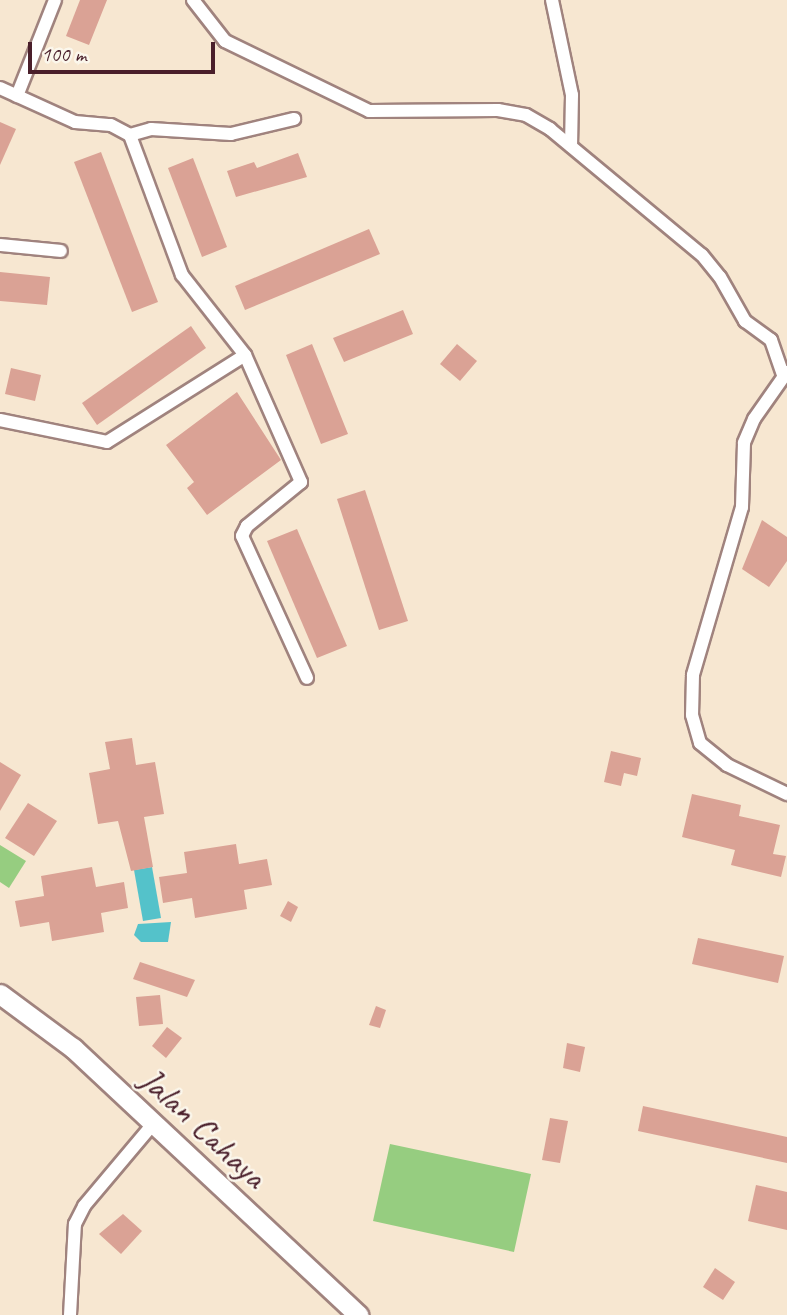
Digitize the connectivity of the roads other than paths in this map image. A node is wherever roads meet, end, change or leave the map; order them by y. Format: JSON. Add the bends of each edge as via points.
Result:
{"nodes":[{"id":1,"x":55,"y":0,"type":"edge"},
{"id":2,"x":193,"y":0,"type":"edge"},
{"id":3,"x":552,"y":0,"type":"edge"},
{"id":4,"x":0,"y":88,"type":"edge"},
{"id":5,"x":17,"y":96,"type":"junction"},
{"id":6,"x":294,"y":119,"type":"dead end"},
{"id":7,"x":130,"y":135,"type":"junction"},
{"id":8,"x":571,"y":146,"type":"junction"},
{"id":9,"x":0,"y":245,"type":"edge"},
{"id":10,"x":61,"y":251,"type":"dead end"},
{"id":11,"x":771,"y":340,"type":"junction"},
{"id":12,"x":787,"y":343,"type":"edge"},
{"id":13,"x":245,"y":355,"type":"junction"},
{"id":14,"x":785,"y":373,"type":"edge"},
{"id":15,"x":0,"y":419,"type":"edge"},
{"id":16,"x":307,"y":678,"type":"dead end"},
{"id":17,"x":787,"y":794,"type":"edge"},
{"id":18,"x":0,"y":994,"type":"edge"},
{"id":19,"x":153,"y":1124,"type":"junction"},
{"id":20,"x":70,"y":1315,"type":"edge"},
{"id":21,"x":358,"y":1315,"type":"edge"}],
"edges":[{"from":1,"to":5,"type":"street"},
{"from":2,"to":8,"type":"street","via":[[225,41],[369,111],[466,106],[498,110],[526,116]]},
{"from":3,"to":8,"type":"street","via":[[572,96]]},
{"from":4,"to":5,"type":"street"},
{"from":5,"to":7,"type":"street","via":[[75,122],[111,125]]},
{"from":6,"to":7,"type":"street","via":[[231,134],[151,129]]},
{"from":7,"to":13,"type":"street","via":[[182,275]]},
{"from":8,"to":11,"type":"street","via":[[702,254],[745,321]]},
{"from":9,"to":10,"type":"street"},
{"from":11,"to":12,"type":"street"},
{"from":11,"to":14,"type":"street"},
{"from":13,"to":15,"type":"street","via":[[107,442]]},
{"from":13,"to":16,"type":"street","via":[[301,482],[247,526],[242,536]]},
{"from":14,"to":17,"type":"street","via":[[744,443],[742,507],[693,675],[692,715],[700,743],[727,765]]},
{"from":18,"to":19,"type":"street","name":"Jalan Cahaya","via":[[73,1048]]},
{"from":19,"to":20,"type":"street","via":[[84,1206],[75,1224]]},
{"from":19,"to":21,"type":"street","name":"Jalan Cahaya"}]}
